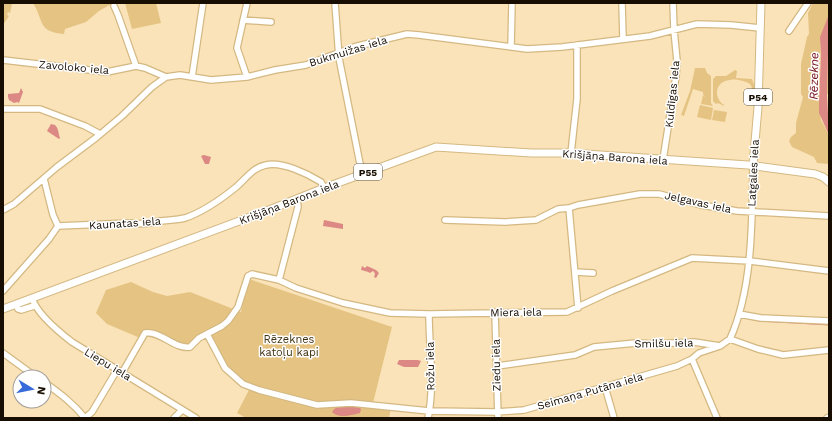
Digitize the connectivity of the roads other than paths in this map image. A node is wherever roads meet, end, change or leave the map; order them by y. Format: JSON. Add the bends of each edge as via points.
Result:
{"nodes":[{"id":1,"x":202,"y":3,"type":"edge"},
{"id":2,"x":247,"y":3,"type":"edge"},
{"id":3,"x":335,"y":3,"type":"edge"},
{"id":4,"x":512,"y":3,"type":"edge"},
{"id":5,"x":622,"y":3,"type":"edge"},
{"id":6,"x":673,"y":3,"type":"edge"},
{"id":7,"x":761,"y":3,"type":"edge"},
{"id":8,"x":808,"y":3,"type":"edge"},
{"id":9,"x":114,"y":6,"type":"dead end"},
{"id":10,"x":243,"y":20,"type":"junction"},
{"id":11,"x":271,"y":22,"type":"dead end"},
{"id":12,"x":760,"y":28,"type":"junction"},
{"id":13,"x":674,"y":30,"type":"junction"},
{"id":14,"x":789,"y":30,"type":"dead end"},
{"id":15,"x":622,"y":39,"type":"junction"},
{"id":16,"x":577,"y":45,"type":"junction"},
{"id":17,"x":511,"y":47,"type":"junction"},
{"id":18,"x":338,"y":53,"type":"junction"},
{"id":19,"x":3,"y":60,"type":"edge"},
{"id":20,"x":136,"y":66,"type":"junction"},
{"id":21,"x":166,"y":77,"type":"junction"},
{"id":22,"x":192,"y":77,"type":"junction"},
{"id":23,"x":247,"y":77,"type":"junction"},
{"id":24,"x":3,"y":109,"type":"edge"},
{"id":25,"x":100,"y":134,"type":"junction"},
{"id":26,"x":571,"y":154,"type":"junction"},
{"id":27,"x":663,"y":160,"type":"junction"},
{"id":28,"x":753,"y":165,"type":"junction"},
{"id":29,"x":362,"y":174,"type":"junction"},
{"id":30,"x":44,"y":179,"type":"junction"},
{"id":31,"x":829,"y":182,"type":"edge"},
{"id":32,"x":324,"y":188,"type":"junction"},
{"id":33,"x":297,"y":199,"type":"junction"},
{"id":34,"x":569,"y":208,"type":"junction"},
{"id":35,"x":5,"y":209,"type":"edge"},
{"id":36,"x":751,"y":211,"type":"junction"},
{"id":37,"x":829,"y":216,"type":"edge"},
{"id":38,"x":444,"y":220,"type":"dead end"},
{"id":39,"x":58,"y":226,"type":"junction"},
{"id":40,"x":750,"y":261,"type":"junction"},
{"id":41,"x":829,"y":271,"type":"edge"},
{"id":42,"x":575,"y":272,"type":"junction"},
{"id":43,"x":592,"y":273,"type":"dead end"},
{"id":44,"x":279,"y":280,"type":"junction"},
{"id":45,"x":3,"y":291,"type":"edge"},
{"id":46,"x":32,"y":298,"type":"junction"},
{"id":47,"x":16,"y":304,"type":"junction"},
{"id":48,"x":34,"y":306,"type":"junction"},
{"id":49,"x":578,"y":308,"type":"junction"},
{"id":50,"x":3,"y":310,"type":"edge"},
{"id":51,"x":495,"y":312,"type":"junction"},
{"id":52,"x":429,"y":314,"type":"junction"},
{"id":53,"x":739,"y":314,"type":"junction"},
{"id":54,"x":829,"y":321,"type":"edge"},
{"id":55,"x":207,"y":334,"type":"junction"},
{"id":56,"x":730,"y":340,"type":"junction"},
{"id":57,"x":720,"y":346,"type":"junction"},
{"id":58,"x":829,"y":350,"type":"edge"},
{"id":59,"x":3,"y":354,"type":"edge"},
{"id":60,"x":692,"y":359,"type":"junction"},
{"id":61,"x":497,"y":366,"type":"junction"},
{"id":62,"x":25,"y":369,"type":"edge"},
{"id":63,"x":117,"y":370,"type":"junction"},
{"id":64,"x":122,"y":373,"type":"junction"},
{"id":65,"x":605,"y":387,"type":"junction"},
{"id":66,"x":52,"y":388,"type":"edge"},
{"id":67,"x":182,"y":410,"type":"junction"},
{"id":68,"x":429,"y":411,"type":"junction"},
{"id":69,"x":498,"y":415,"type":"edge"},
{"id":70,"x":85,"y":418,"type":"edge"},
{"id":71,"x":174,"y":418,"type":"edge"},
{"id":72,"x":196,"y":418,"type":"edge"},
{"id":73,"x":428,"y":418,"type":"edge"},
{"id":74,"x":614,"y":418,"type":"edge"},
{"id":75,"x":717,"y":418,"type":"edge"}],
"edges":[{"from":1,"to":22,"type":"street"},
{"from":2,"to":10,"type":"street"},
{"from":3,"to":18,"type":"street"},
{"from":4,"to":17,"type":"street"},
{"from":5,"to":15,"type":"street"},
{"from":6,"to":13,"type":"street","name":"Kuldīgas iela"},
{"from":7,"to":12,"type":"main road","name":"Latgales iela","number":"P54"},
{"from":8,"to":14,"type":"street"},
{"from":9,"to":20,"type":"street"},
{"from":10,"to":11,"type":"street"},
{"from":10,"to":23,"type":"street","via":[[237,48]]},
{"from":12,"to":13,"type":"street","name":"Bukmuižas iela","via":[[697,24]]},
{"from":12,"to":28,"type":"main road","name":"Latgales iela","number":"P54","via":[[758,107]]},
{"from":13,"to":15,"type":"street","name":"Bukmuižas iela"},
{"from":13,"to":27,"type":"street","name":"Kuldīgas iela","via":[[676,76]]},
{"from":15,"to":16,"type":"street","name":"Bukmuižas iela"},
{"from":16,"to":17,"type":"street","name":"Bukmuižas iela","via":[[545,48]]},
{"from":16,"to":26,"type":"street","via":[[577,99]]},
{"from":17,"to":18,"type":"street","name":"Bukmuižas iela","via":[[407,34]]},
{"from":18,"to":23,"type":"street","name":"Bukmuižas iela","via":[[306,65]]},
{"from":18,"to":29,"type":"street"},
{"from":19,"to":20,"type":"street","name":"Zavoloko iela","via":[[107,72]]},
{"from":20,"to":21,"type":"street","name":"Zavoloko iela"},
{"from":21,"to":22,"type":"street","name":"Bukmuižas iela"},
{"from":21,"to":25,"type":"street"},
{"from":22,"to":23,"type":"street","name":"Bukmuižas iela","via":[[211,80]]},
{"from":24,"to":25,"type":"street","via":[[40,110]]},
{"from":25,"to":30,"type":"street"},
{"from":26,"to":27,"type":"main road","name":"Krišjāņa Barona iela","number":"P55"},
{"from":26,"to":29,"type":"main road","name":"Krišjāņa Barona iela","number":"P55","via":[[436,147]]},
{"from":27,"to":28,"type":"main road","name":"Krišjāņa Barona iela","number":"P55"},
{"from":28,"to":31,"type":"main road","name":"Krišjāņa Barona iela","via":[[815,174]]},
{"from":28,"to":36,"type":"street","name":"Latgales iela"},
{"from":29,"to":32,"type":"main road","name":"Krišjāņa Barona iela","number":"P55"},
{"from":30,"to":35,"type":"street"},
{"from":30,"to":39,"type":"street"},
{"from":32,"to":33,"type":"main road","name":"Krišjāņa Barona iela","number":"P55"},
{"from":32,"to":39,"type":"street","name":"Kaunatas iela","via":[[321,182],[298,171],[269,164],[261,166],[210,206],[184,218],[139,224]]},
{"from":33,"to":44,"type":"street","via":[[298,207]]},
{"from":33,"to":46,"type":"main road","name":"Krišjāņa Barona iela","number":"P55"},
{"from":34,"to":36,"type":"street","name":"Jelgavas iela","via":[[640,194],[659,194],[701,205]]},
{"from":34,"to":38,"type":"street","name":"Jelgavas iela","via":[[558,209],[536,220]]},
{"from":34,"to":42,"type":"street"},
{"from":36,"to":37,"type":"street","name":"Jelgavas iela"},
{"from":36,"to":40,"type":"street","name":"Latgales iela"},
{"from":39,"to":45,"type":"street"},
{"from":40,"to":41,"type":"street","name":"Miera iela"},
{"from":40,"to":49,"type":"street","name":"Miera iela","via":[[692,258]]},
{"from":40,"to":53,"type":"street","name":"Latgales iela"},
{"from":42,"to":43,"type":"street"},
{"from":42,"to":49,"type":"street"},
{"from":44,"to":52,"type":"street","name":"Miera iela","via":[[344,303],[390,313]]},
{"from":44,"to":55,"type":"street","name":"Miera iela","via":[[252,274],[248,276],[234,314],[222,326]]},
{"from":46,"to":47,"type":"main road","name":"Krišjāņa Barona iela","number":"P55"},
{"from":46,"to":48,"type":"street","name":"Liepu iela"},
{"from":47,"to":48,"type":"street","via":[[21,310]]},
{"from":47,"to":50,"type":"main road","name":"Krišjāņa Barona iela","number":"P55"},
{"from":48,"to":63,"type":"street","name":"Liepu iela","via":[[59,332]]},
{"from":49,"to":51,"type":"street","name":"Miera iela","via":[[567,312]]},
{"from":51,"to":52,"type":"street","name":"Miera iela"},
{"from":51,"to":61,"type":"street","name":"Ziedu iela"},
{"from":52,"to":68,"type":"street","name":"Rožu iela"},
{"from":53,"to":54,"type":"street","via":[[761,318]]},
{"from":53,"to":56,"type":"street","name":"Latgales iela"},
{"from":55,"to":64,"type":"street","via":[[186,348],[152,333],[145,334]]},
{"from":55,"to":68,"type":"street","name":"Seimaņa Putāna iela","via":[[227,371],[250,388],[317,405],[350,403]]},
{"from":56,"to":57,"type":"street"},
{"from":56,"to":58,"type":"street","via":[[783,355]]},
{"from":57,"to":60,"type":"street","name":"Seimaņa Putāna iela","via":[[699,353]]},
{"from":57,"to":61,"type":"street","name":"Smilšu iela","via":[[694,342],[594,346],[575,355]]},
{"from":59,"to":62,"type":"street"},
{"from":60,"to":65,"type":"street","name":"Seimaņa Putāna iela","via":[[677,366]]},
{"from":60,"to":75,"type":"street"},
{"from":61,"to":69,"type":"street","name":"Ziedu iela"},
{"from":63,"to":64,"type":"street","name":"Liepu iela"},
{"from":63,"to":70,"type":"street","via":[[92,412]]},
{"from":64,"to":67,"type":"street","name":"Liepu iela"},
{"from":65,"to":69,"type":"street","name":"Seimaņa Putāna iela"},
{"from":65,"to":74,"type":"street"},
{"from":66,"to":70,"type":"street","via":[[77,407]]},
{"from":67,"to":71,"type":"street"},
{"from":67,"to":72,"type":"street","name":"Liepu iela"},
{"from":68,"to":69,"type":"street","name":"Seimaņa Putāna iela"},
{"from":68,"to":73,"type":"street","name":"Rožu iela"}]}
